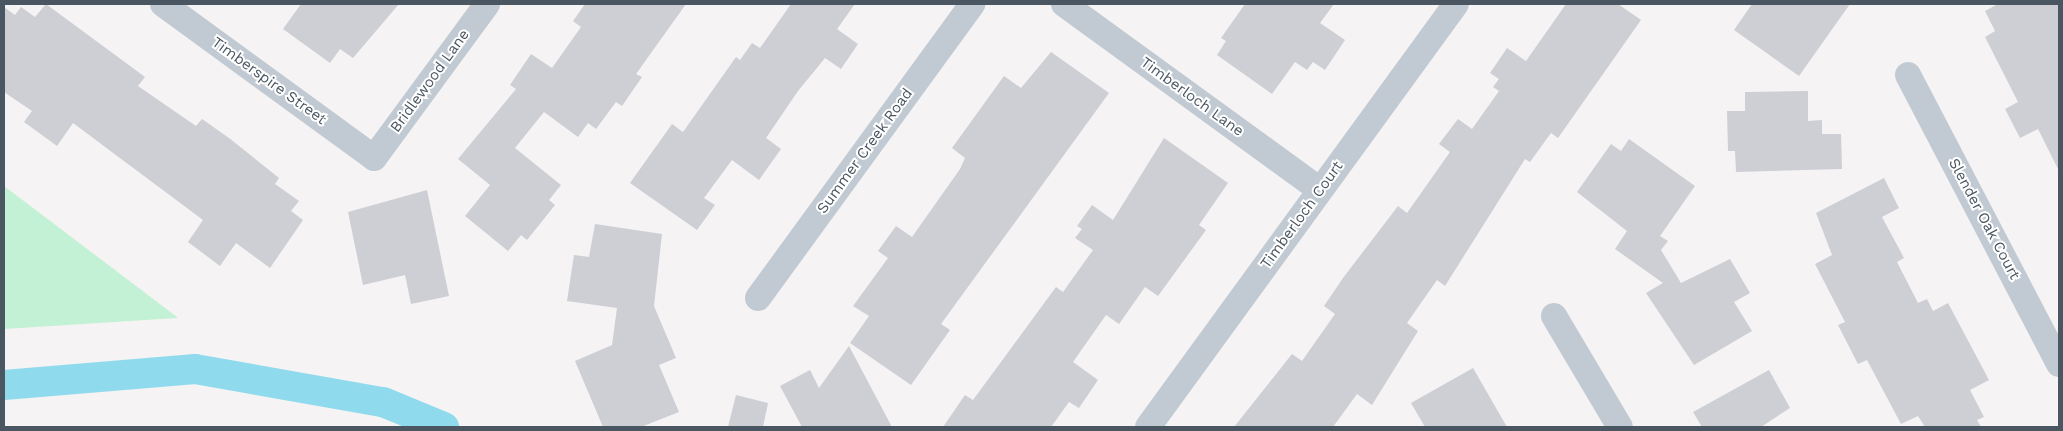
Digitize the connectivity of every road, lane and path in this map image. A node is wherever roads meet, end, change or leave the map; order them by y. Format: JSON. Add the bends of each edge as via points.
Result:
{"nodes":[{"id":1,"x":163,"y":4,"type":"edge"},
{"id":2,"x":486,"y":4,"type":"edge"},
{"id":3,"x":972,"y":4,"type":"edge"},
{"id":4,"x":1064,"y":4,"type":"edge"},
{"id":5,"x":1456,"y":4,"type":"edge"},
{"id":6,"x":1908,"y":75,"type":"dead end"},
{"id":7,"x":374,"y":158,"type":"joint"},
{"id":8,"x":1320,"y":190,"type":"junction"},
{"id":9,"x":758,"y":298,"type":"dead end"},
{"id":10,"x":1554,"y":316,"type":"dead end"},
{"id":11,"x":2059,"y":364,"type":"edge"},
{"id":12,"x":1148,"y":427,"type":"edge"},
{"id":13,"x":1620,"y":427,"type":"edge"}],
"edges":[{"from":1,"to":7,"type":"street","name":"Timberspire Street"},
{"from":2,"to":7,"type":"street","name":"Bridlewood Lane"},
{"from":3,"to":9,"type":"street","name":"Summer Creek Road"},
{"from":4,"to":8,"type":"street","name":"Timberloch Lane"},
{"from":5,"to":8,"type":"street","name":"Timberloch Court"},
{"from":6,"to":11,"type":"street","name":"Slender Oak Court"},
{"from":8,"to":12,"type":"street","name":"Timberloch Court"},
{"from":10,"to":13,"type":"street"}]}
